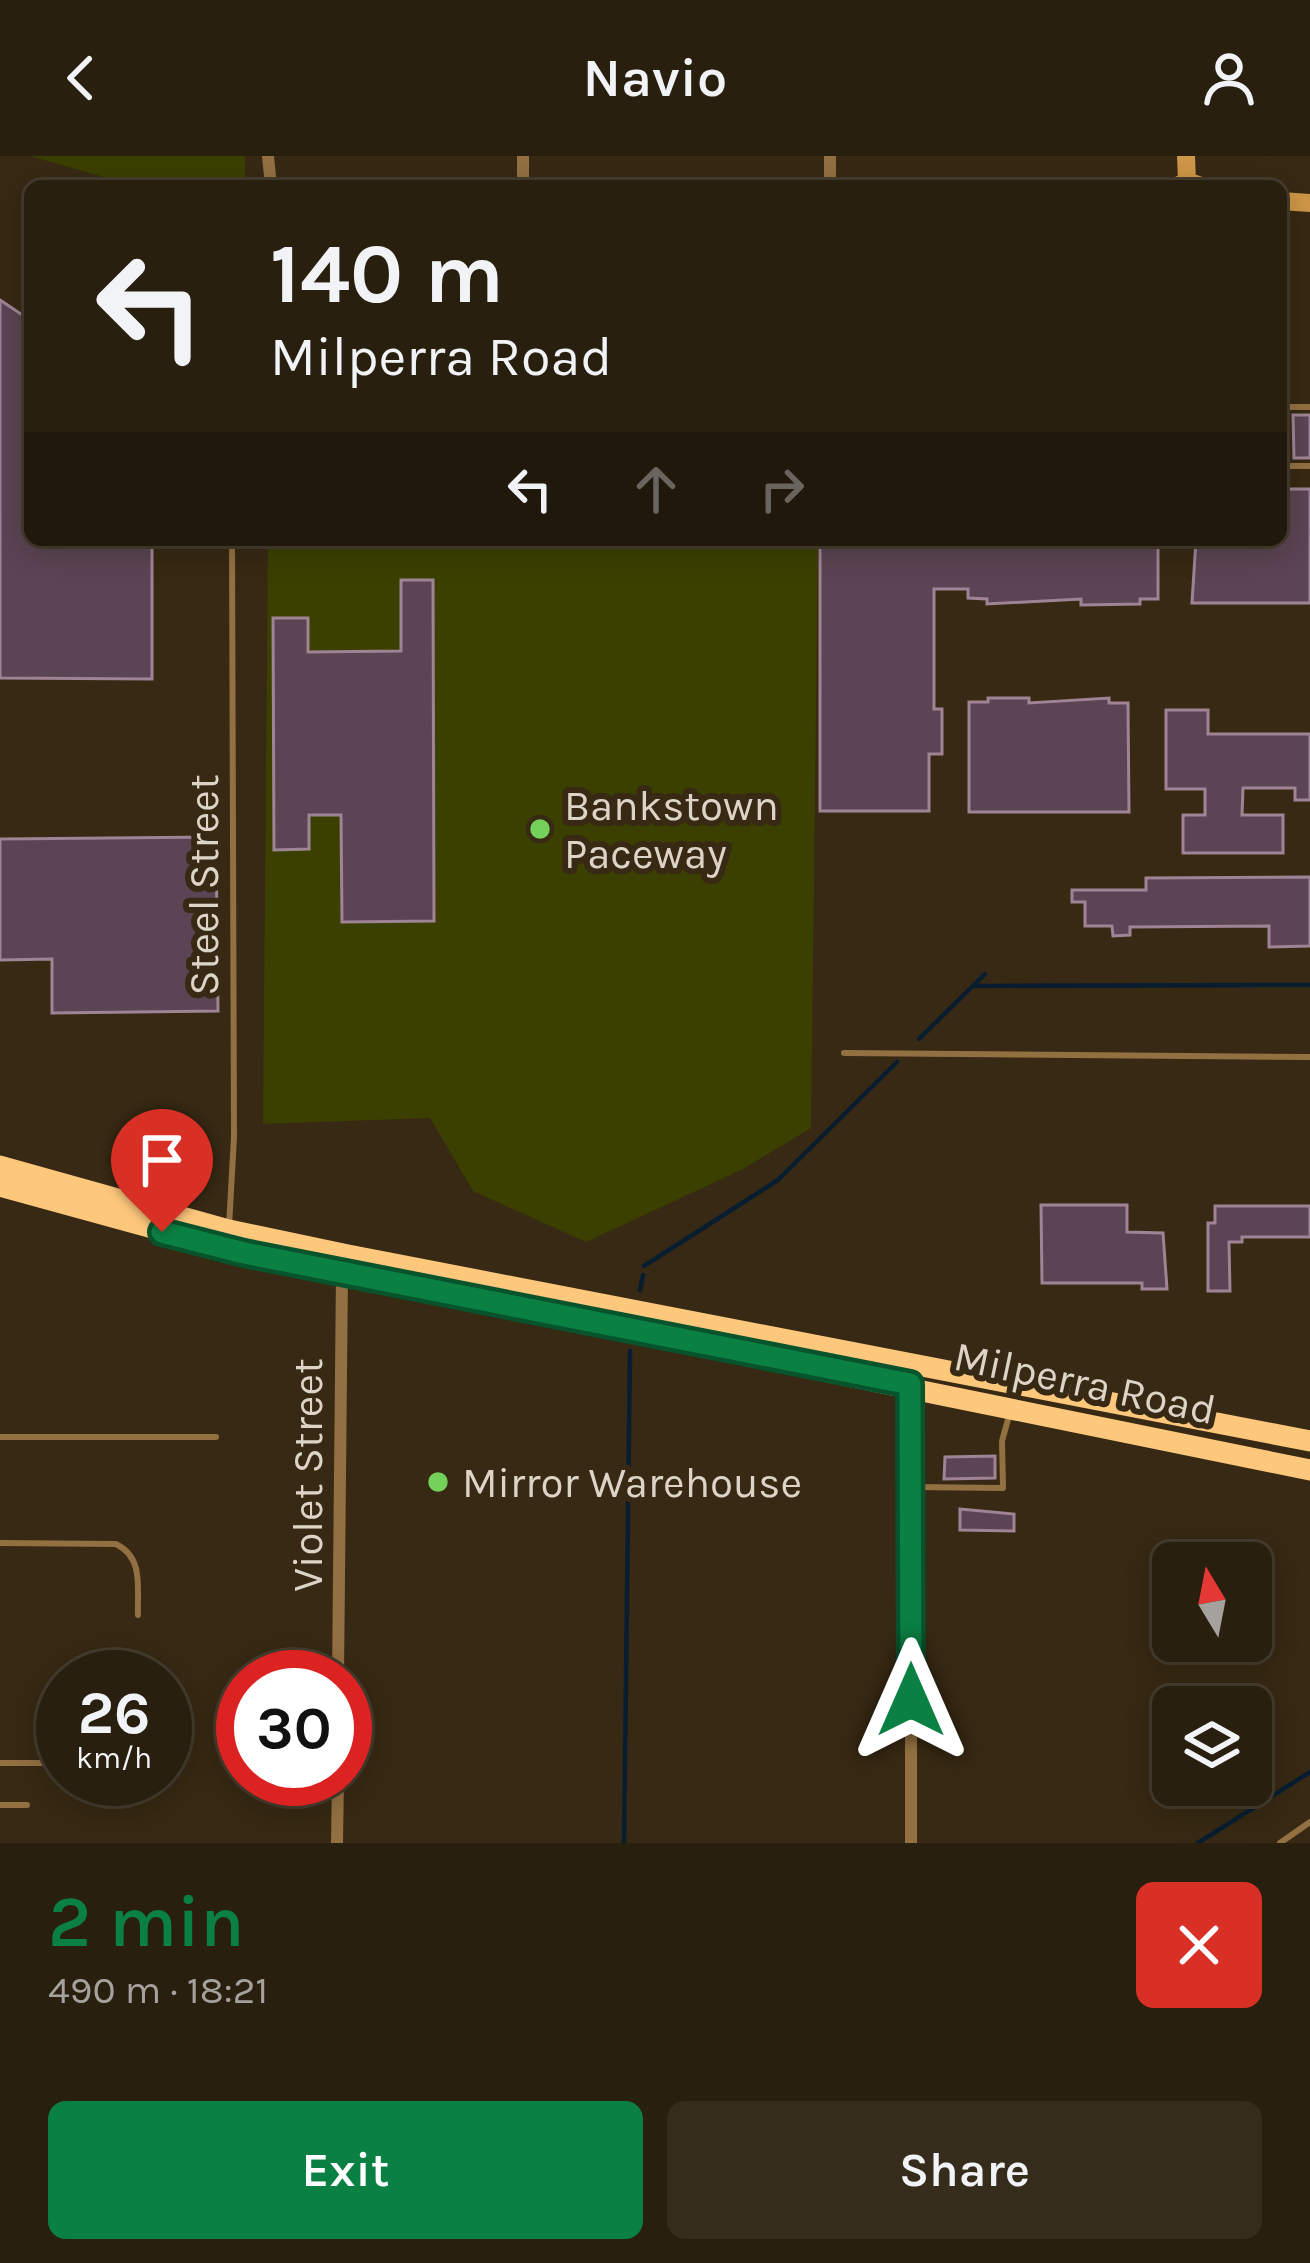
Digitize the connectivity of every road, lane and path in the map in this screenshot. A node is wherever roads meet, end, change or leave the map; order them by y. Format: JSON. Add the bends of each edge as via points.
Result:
{"nodes":[{"id":1,"x":232,"y":546,"type":"edge"},
{"id":2,"x":844,"y":1053,"type":"dead end"},
{"id":3,"x":1310,"y":1057,"type":"edge"},
{"id":4,"x":0,"y":1166,"type":"edge"},
{"id":5,"x":0,"y":1186,"type":"edge"},
{"id":6,"x":229,"y":1230,"type":"junction"},
{"id":7,"x":342,"y":1273,"type":"junction"},
{"id":8,"x":910,"y":1384,"type":"junction"},
{"id":9,"x":1012,"y":1406,"type":"junction"},
{"id":10,"x":1310,"y":1423,"type":"edge"},
{"id":11,"x":0,"y":1437,"type":"edge"},
{"id":12,"x":216,"y":1437,"type":"dead end"},
{"id":13,"x":1299,"y":1439,"type":"edge"},
{"id":14,"x":1310,"y":1470,"type":"edge"},
{"id":15,"x":910,"y":1487,"type":"junction"},
{"id":16,"x":0,"y":1544,"type":"edge"},
{"id":17,"x":138,"y":1615,"type":"dead end"},
{"id":18,"x":338,"y":1650,"type":"edge"},
{"id":19,"x":0,"y":1763,"type":"edge"},
{"id":20,"x":36,"y":1763,"type":"edge"},
{"id":21,"x":0,"y":1805,"type":"edge"},
{"id":22,"x":28,"y":1805,"type":"dead end"},
{"id":23,"x":338,"y":1806,"type":"edge"},
{"id":24,"x":1310,"y":1822,"type":"edge"},
{"id":25,"x":337,"y":1843,"type":"edge"},
{"id":26,"x":911,"y":1843,"type":"edge"},
{"id":27,"x":1280,"y":1843,"type":"edge"}],
"edges":[{"from":1,"to":6,"type":"lane","name":"Steel Street"},
{"from":2,"to":3,"type":"lane"},
{"from":4,"to":6,"type":"highway","name":"Milperra Road"},
{"from":5,"to":7,"type":"highway","name":"Milperra Road"},
{"from":6,"to":13,"type":"highway","name":"Milperra Road"},
{"from":7,"to":8,"type":"highway","name":"Milperra Road"},
{"from":7,"to":18,"type":"street","name":"Violet Street"},
{"from":8,"to":9,"type":"highway","name":"Milperra Road"},
{"from":8,"to":15,"type":"street"},
{"from":9,"to":14,"type":"highway","name":"Milperra Road"},
{"from":9,"to":15,"type":"lane","via":[[1002,1441],[1003,1488]]},
{"from":10,"to":13,"type":"highway"},
{"from":11,"to":12,"type":"lane"},
{"from":15,"to":26,"type":"street"},
{"from":16,"to":17,"type":"lane","via":[[116,1544],[130,1551]]},
{"from":19,"to":20,"type":"lane"},
{"from":21,"to":22,"type":"lane"},
{"from":23,"to":25,"type":"street"},
{"from":24,"to":27,"type":"lane"}]}
